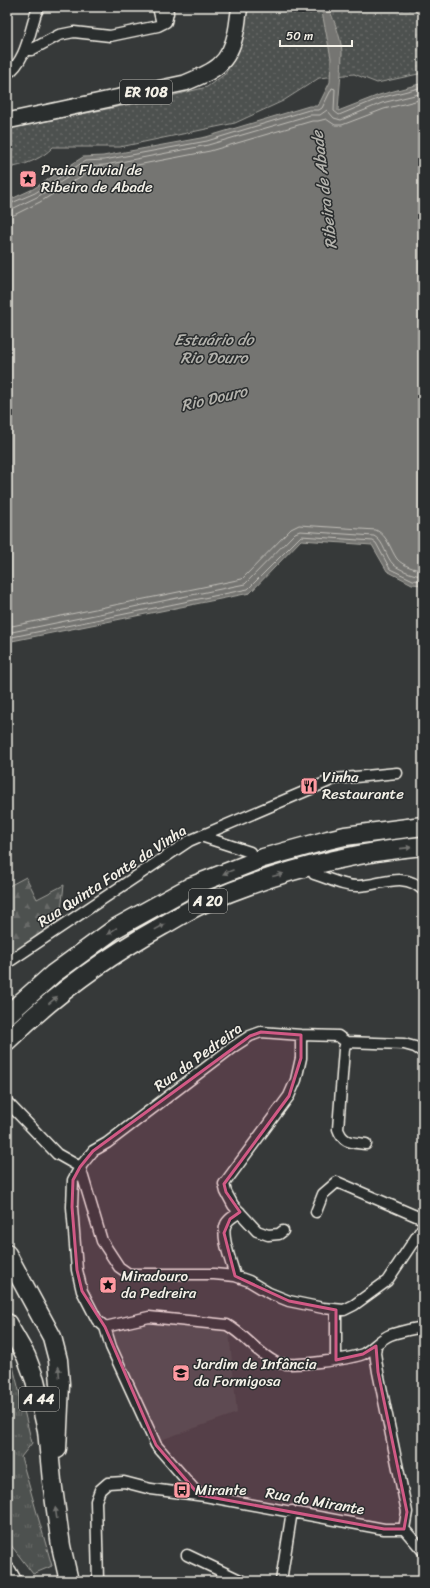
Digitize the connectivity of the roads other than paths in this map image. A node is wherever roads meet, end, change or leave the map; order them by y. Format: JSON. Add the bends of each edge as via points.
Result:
{"nodes":[{"id":1,"x":39,"y":7,"type":"edge"},
{"id":2,"x":158,"y":7,"type":"edge"},
{"id":3,"x":167,"y":7,"type":"edge"},
{"id":4,"x":240,"y":7,"type":"edge"},
{"id":5,"x":162,"y":24,"type":"junction"},
{"id":6,"x":24,"y":49,"type":"junction"},
{"id":7,"x":7,"y":74,"type":"edge"},
{"id":8,"x":7,"y":121,"type":"edge"},
{"id":9,"x":397,"y":773,"type":"dead end"},
{"id":10,"x":423,"y":826,"type":"edge"},
{"id":11,"x":201,"y":836,"type":"junction"},
{"id":12,"x":423,"y":846,"type":"edge"},
{"id":13,"x":250,"y":852,"type":"dead end"},
{"id":14,"x":314,"y":874,"type":"dead end"},
{"id":15,"x":423,"y":890,"type":"edge"},
{"id":16,"x":7,"y":963,"type":"edge"},
{"id":17,"x":8,"y":1014,"type":"edge"},
{"id":18,"x":24,"y":1026,"type":"junction"},
{"id":19,"x":301,"y":1035,"type":"junction"},
{"id":20,"x":7,"y":1041,"type":"edge"},
{"id":21,"x":346,"y":1042,"type":"junction"},
{"id":22,"x":7,"y":1048,"type":"edge"},
{"id":23,"x":423,"y":1052,"type":"edge"},
{"id":24,"x":9,"y":1104,"type":"edge"},
{"id":25,"x":366,"y":1144,"type":"dead end"},
{"id":26,"x":80,"y":1167,"type":"junction"},
{"id":27,"x":240,"y":1212,"type":"junction"},
{"id":28,"x":316,"y":1212,"type":"dead end"},
{"id":29,"x":423,"y":1218,"type":"edge"},
{"id":30,"x":423,"y":1227,"type":"edge"},
{"id":31,"x":283,"y":1231,"type":"dead end"},
{"id":32,"x":7,"y":1254,"type":"edge"},
{"id":33,"x":236,"y":1276,"type":"junction"},
{"id":34,"x":336,"y":1310,"type":"junction"},
{"id":35,"x":7,"y":1323,"type":"edge"},
{"id":36,"x":105,"y":1327,"type":"junction"},
{"id":37,"x":423,"y":1327,"type":"edge"},
{"id":38,"x":376,"y":1346,"type":"junction"},
{"id":39,"x":336,"y":1360,"type":"junction"},
{"id":40,"x":52,"y":1481,"type":"junction"},
{"id":41,"x":199,"y":1495,"type":"junction"},
{"id":42,"x":292,"y":1512,"type":"junction"},
{"id":43,"x":404,"y":1529,"type":"junction"},
{"id":44,"x":423,"y":1551,"type":"edge"},
{"id":45,"x":187,"y":1555,"type":"dead end"},
{"id":46,"x":7,"y":1572,"type":"edge"},
{"id":47,"x":7,"y":1576,"type":"edge"},
{"id":48,"x":12,"y":1581,"type":"edge"},
{"id":49,"x":69,"y":1581,"type":"edge"},
{"id":50,"x":98,"y":1581,"type":"edge"},
{"id":51,"x":242,"y":1581,"type":"edge"},
{"id":52,"x":281,"y":1581,"type":"edge"}],
"edges":[{"from":1,"to":6,"type":"street"},
{"from":2,"to":5,"type":"street"},
{"from":3,"to":5,"type":"street","via":[[166,22]]},
{"from":4,"to":8,"type":"main road","number":"ER 108","via":[[233,45],[225,60],[207,74],[186,83]]},
{"from":5,"to":6,"type":"street","via":[[110,36],[74,32],[60,35],[31,50]]},
{"from":6,"to":7,"type":"street","via":[[17,65]]},
{"from":9,"to":11,"type":"street","name":"Rua Quinta Fonte da Vinha","via":[[334,779]]},
{"from":10,"to":17,"type":"highway","number":"A 20","one_way":true,"via":[[328,840],[263,858],[192,886],[116,928],[53,974]]},
{"from":11,"to":13,"type":"street"},
{"from":11,"to":16,"type":"street","name":"Rua Quinta Fonte da Vinha","via":[[188,841]]},
{"from":18,"to":12,"type":"highway","number":"A 20","one_way":true,"via":[[65,990],[127,946],[200,904],[267,877],[349,856]]},
{"from":14,"to":15,"type":"street","via":[[358,886],[389,880],[405,880],[416,883]]},
{"from":18,"to":20,"type":"highway","number":"A 20"},
{"from":18,"to":22,"type":"highway"},
{"from":19,"to":21,"type":"street","name":"Rua da Pedreira","via":[[338,1036]]},
{"from":19,"to":26,"type":"street","name":"Rua da Pedreira","via":[[261,1032],[250,1036],[93,1151]]},
{"from":19,"to":27,"type":"street","via":[[301,1058],[289,1096],[224,1184],[233,1205]]},
{"from":21,"to":23,"type":"street","name":"Rua da Pedreira","via":[[404,1044]]},
{"from":21,"to":25,"type":"street","via":[[338,1129],[341,1137],[347,1141]]},
{"from":24,"to":26,"type":"street","via":[[57,1154]]},
{"from":26,"to":33,"type":"street","via":[[102,1241],[119,1267],[129,1274]]},
{"from":26,"to":36,"type":"street","name":"Rua da Pedreira","via":[[73,1180],[72,1207],[77,1270],[82,1291],[97,1320]]},
{"from":27,"to":31,"type":"street","via":[[258,1230],[268,1235]]},
{"from":27,"to":33,"type":"street","via":[[225,1225],[224,1233]]},
{"from":28,"to":29,"type":"street","via":[[323,1194],[336,1182]]},
{"from":30,"to":34,"type":"street","via":[[387,1281],[354,1305],[344,1310]]},
{"from":40,"to":32,"type":"highway","one_way":true,"via":[[58,1444],[58,1360],[52,1337]]},
{"from":33,"to":34,"type":"street","via":[[290,1301]]},
{"from":34,"to":39,"type":"street"},
{"from":35,"to":40,"type":"highway","number":"A 44","via":[[26,1356],[35,1380],[47,1430]]},
{"from":36,"to":39,"type":"street","via":[[150,1317],[227,1325],[276,1362],[285,1364]]},
{"from":36,"to":41,"type":"street","via":[[111,1346],[156,1445]]},
{"from":37,"to":38,"type":"street","via":[[390,1335]]},
{"from":38,"to":39,"type":"street","via":[[363,1354]]},
{"from":38,"to":43,"type":"street","via":[[378,1372],[407,1512]]},
{"from":49,"to":40,"type":"highway","number":"A 44","one_way":true,"via":[[61,1546]]},
{"from":41,"to":42,"type":"street","name":"Rua do Mirante"},
{"from":41,"to":50,"type":"street","name":"Rua do Mirante","via":[[151,1489],[124,1482],[108,1483],[100,1490],[96,1501]]},
{"from":42,"to":43,"type":"street","name":"Rua do Mirante","via":[[384,1529]]},
{"from":42,"to":52,"type":"street"},
{"from":43,"to":44,"type":"street"},
{"from":45,"to":51,"type":"street"},
{"from":46,"to":48,"type":"highway"},
{"from":47,"to":48,"type":"highway"}]}
